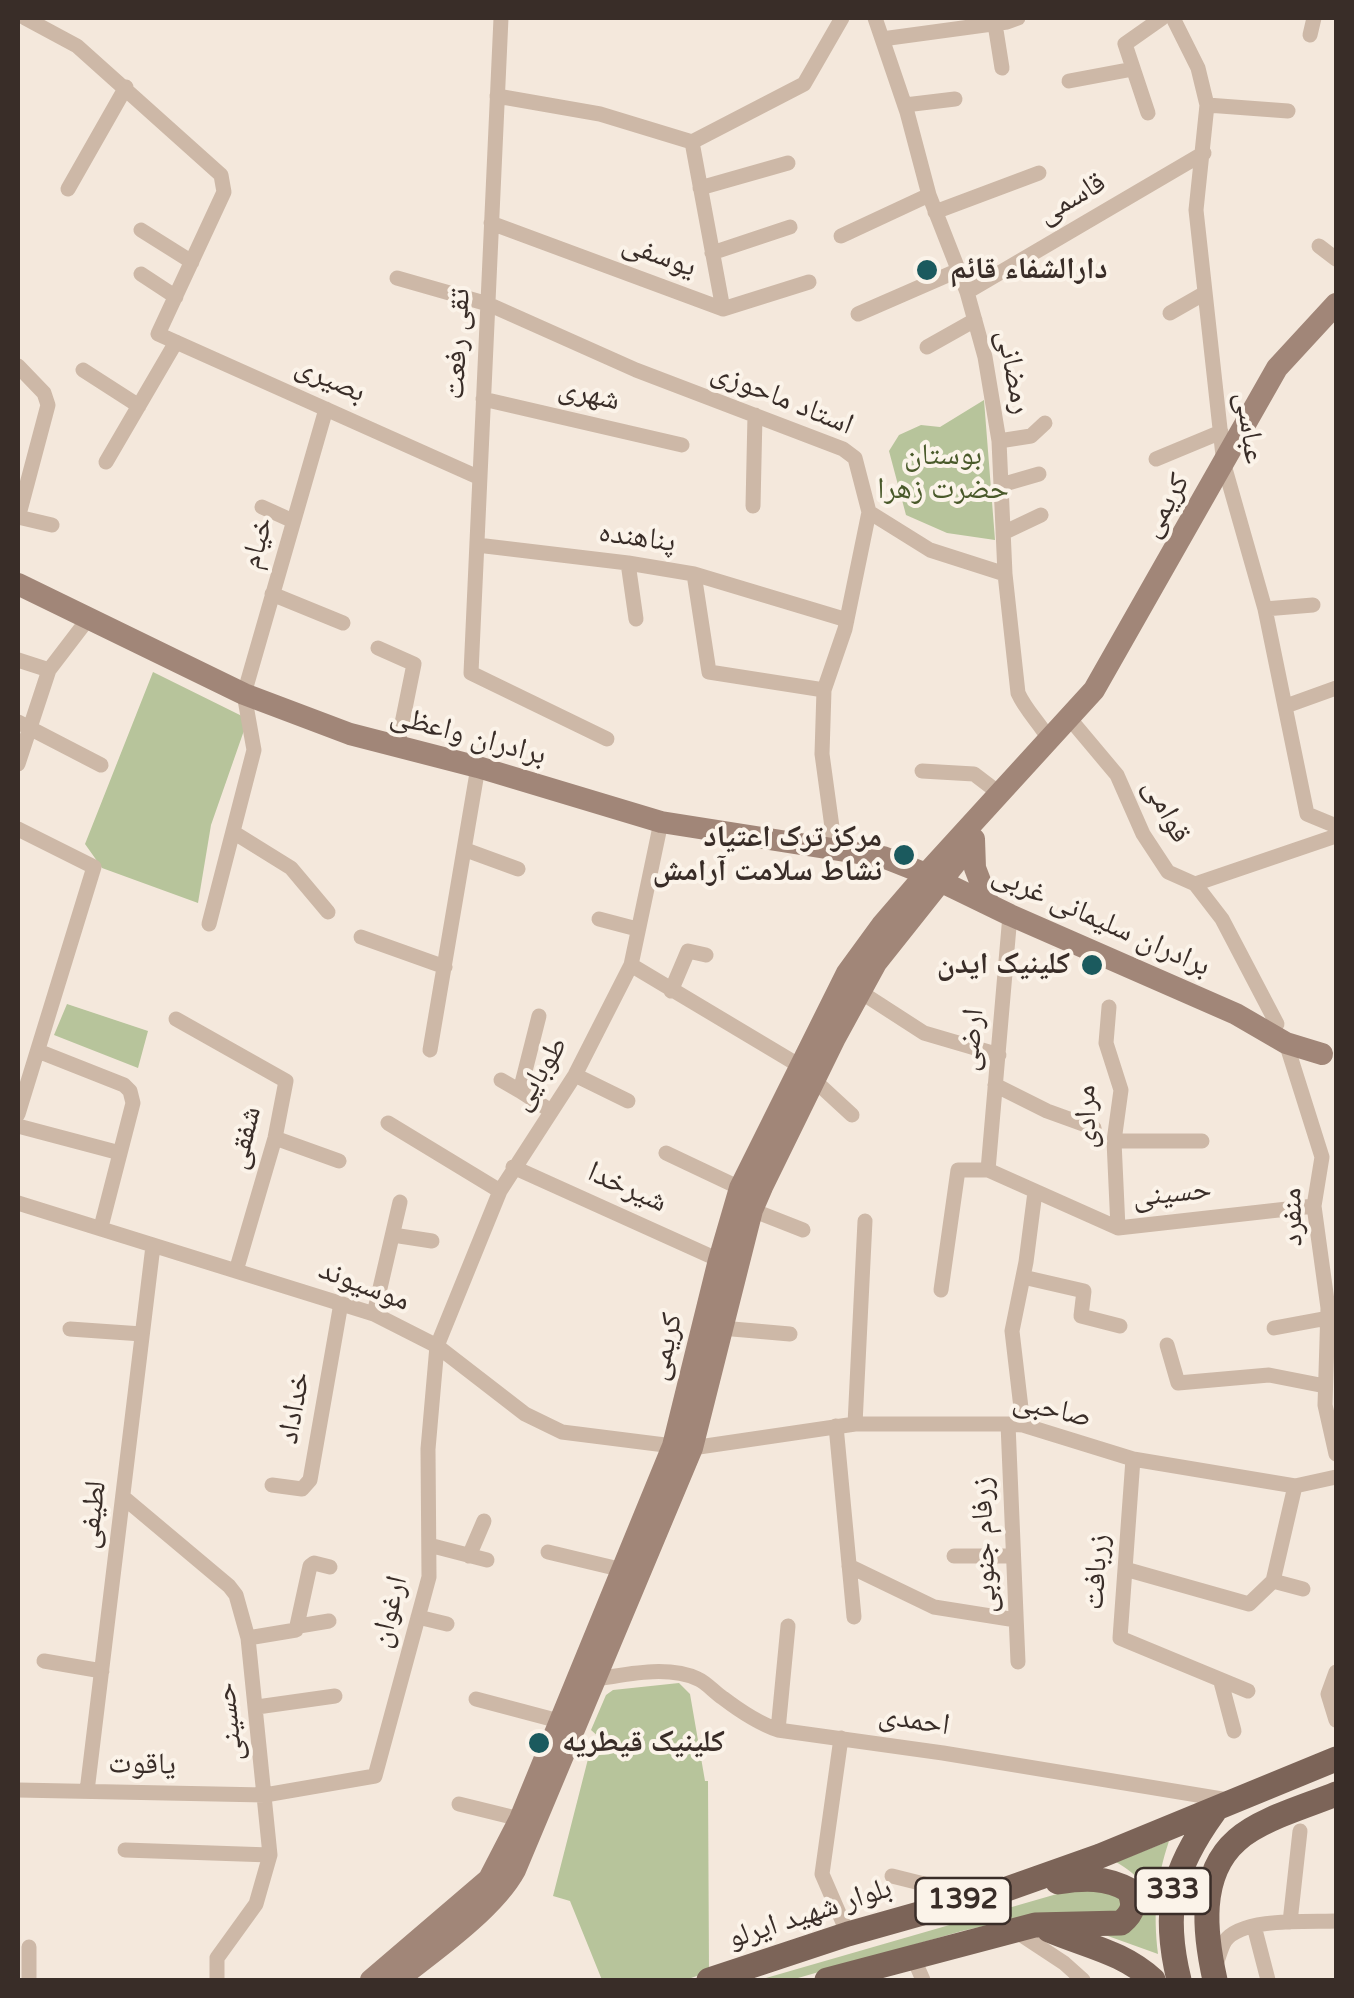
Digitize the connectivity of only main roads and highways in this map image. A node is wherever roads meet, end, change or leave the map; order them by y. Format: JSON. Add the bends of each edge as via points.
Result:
{"nodes":[{"id":1,"x":1336,"y":304,"type":"edge"},
{"id":2,"x":18,"y":584,"type":"edge"},
{"id":3,"x":1050,"y":742,"type":"junction"},
{"id":4,"x":974,"y":839,"type":"junction"},
{"id":5,"x":934,"y":878,"type":"junction"},
{"id":6,"x":988,"y":902,"type":"junction"},
{"id":7,"x":1330,"y":1058,"type":"edge"},
{"id":8,"x":807,"y":1073,"type":"junction"},
{"id":9,"x":682,"y":1447,"type":"junction"},
{"id":10,"x":1336,"y":1759,"type":"edge"},
{"id":11,"x":1336,"y":1794,"type":"edge"},
{"id":12,"x":1226,"y":1807,"type":"junction"},
{"id":13,"x":1004,"y":1890,"type":"junction"},
{"id":14,"x":1025,"y":1927,"type":"junction"},
{"id":15,"x":918,"y":1969,"type":"edge"},
{"id":16,"x":1214,"y":1976,"type":"edge"},
{"id":17,"x":371,"y":1980,"type":"edge"},
{"id":18,"x":397,"y":1980,"type":"edge"},
{"id":19,"x":708,"y":1980,"type":"edge"},
{"id":20,"x":827,"y":1980,"type":"edge"},
{"id":21,"x":1154,"y":1980,"type":"edge"},
{"id":22,"x":1179,"y":1980,"type":"edge"}],
"edges":[{"from":1,"to":3,"type":"main road","name":"کریمی","via":[[1277,368],[1094,690]]},
{"from":2,"to":5,"type":"main road","name":"برادران واعظی","via":[[244,694],[397,748],[661,822],[883,857]]},
{"from":3,"to":4,"type":"main road","name":"کریمی"},
{"from":3,"to":5,"type":"main road","name":"کریمی","via":[[999,793]]},
{"from":4,"to":5,"type":"main road","name":"کریمی"},
{"from":4,"to":6,"type":"main road","via":[[974,868]]},
{"from":5,"to":6,"type":"main road","name":"برادران سلیمانی غربی"},
{"from":5,"to":8,"type":"main road","name":"کریمی"},
{"from":5,"to":8,"type":"main road","name":"کریمی","via":[[882,925],[848,973]]},
{"from":6,"to":7,"type":"main road","name":"برادران سلیمانی غربی"},
{"from":8,"to":9,"type":"main road","name":"کریمی","via":[[752,1210]]},
{"from":8,"to":9,"type":"main road","name":"کریمی","via":[[740,1188]]},
{"from":9,"to":17,"type":"main road","name":"کریمی","via":[[489,1879]]},
{"from":9,"to":18,"type":"main road","name":"کریمی","via":[[596,1678],[506,1885]]},
{"from":10,"to":12,"type":"main road","name":"بلوار شهید ایرلو"},
{"from":11,"to":16,"type":"main road","number":"333","via":[[1255,1828],[1228,1850],[1206,1911]]},
{"from":12,"to":13,"type":"main road","name":"بلوار شهید ایرلو","number":"1392"},
{"from":12,"to":22,"type":"main road","number":"333","via":[[1187,1852],[1173,1890],[1170,1927]]},
{"from":13,"to":14,"type":"main road","via":[[1099,1879],[1129,1890],[1134,1902],[1121,1923]]},
{"from":13,"to":19,"type":"main road","name":"بلوار شهید ایرلو","number":"1392"},
{"from":14,"to":15,"type":"main road","number":"1392"},
{"from":14,"to":21,"type":"main road","via":[[1112,1952]]},
{"from":15,"to":20,"type":"main road","number":"1392"}]}
